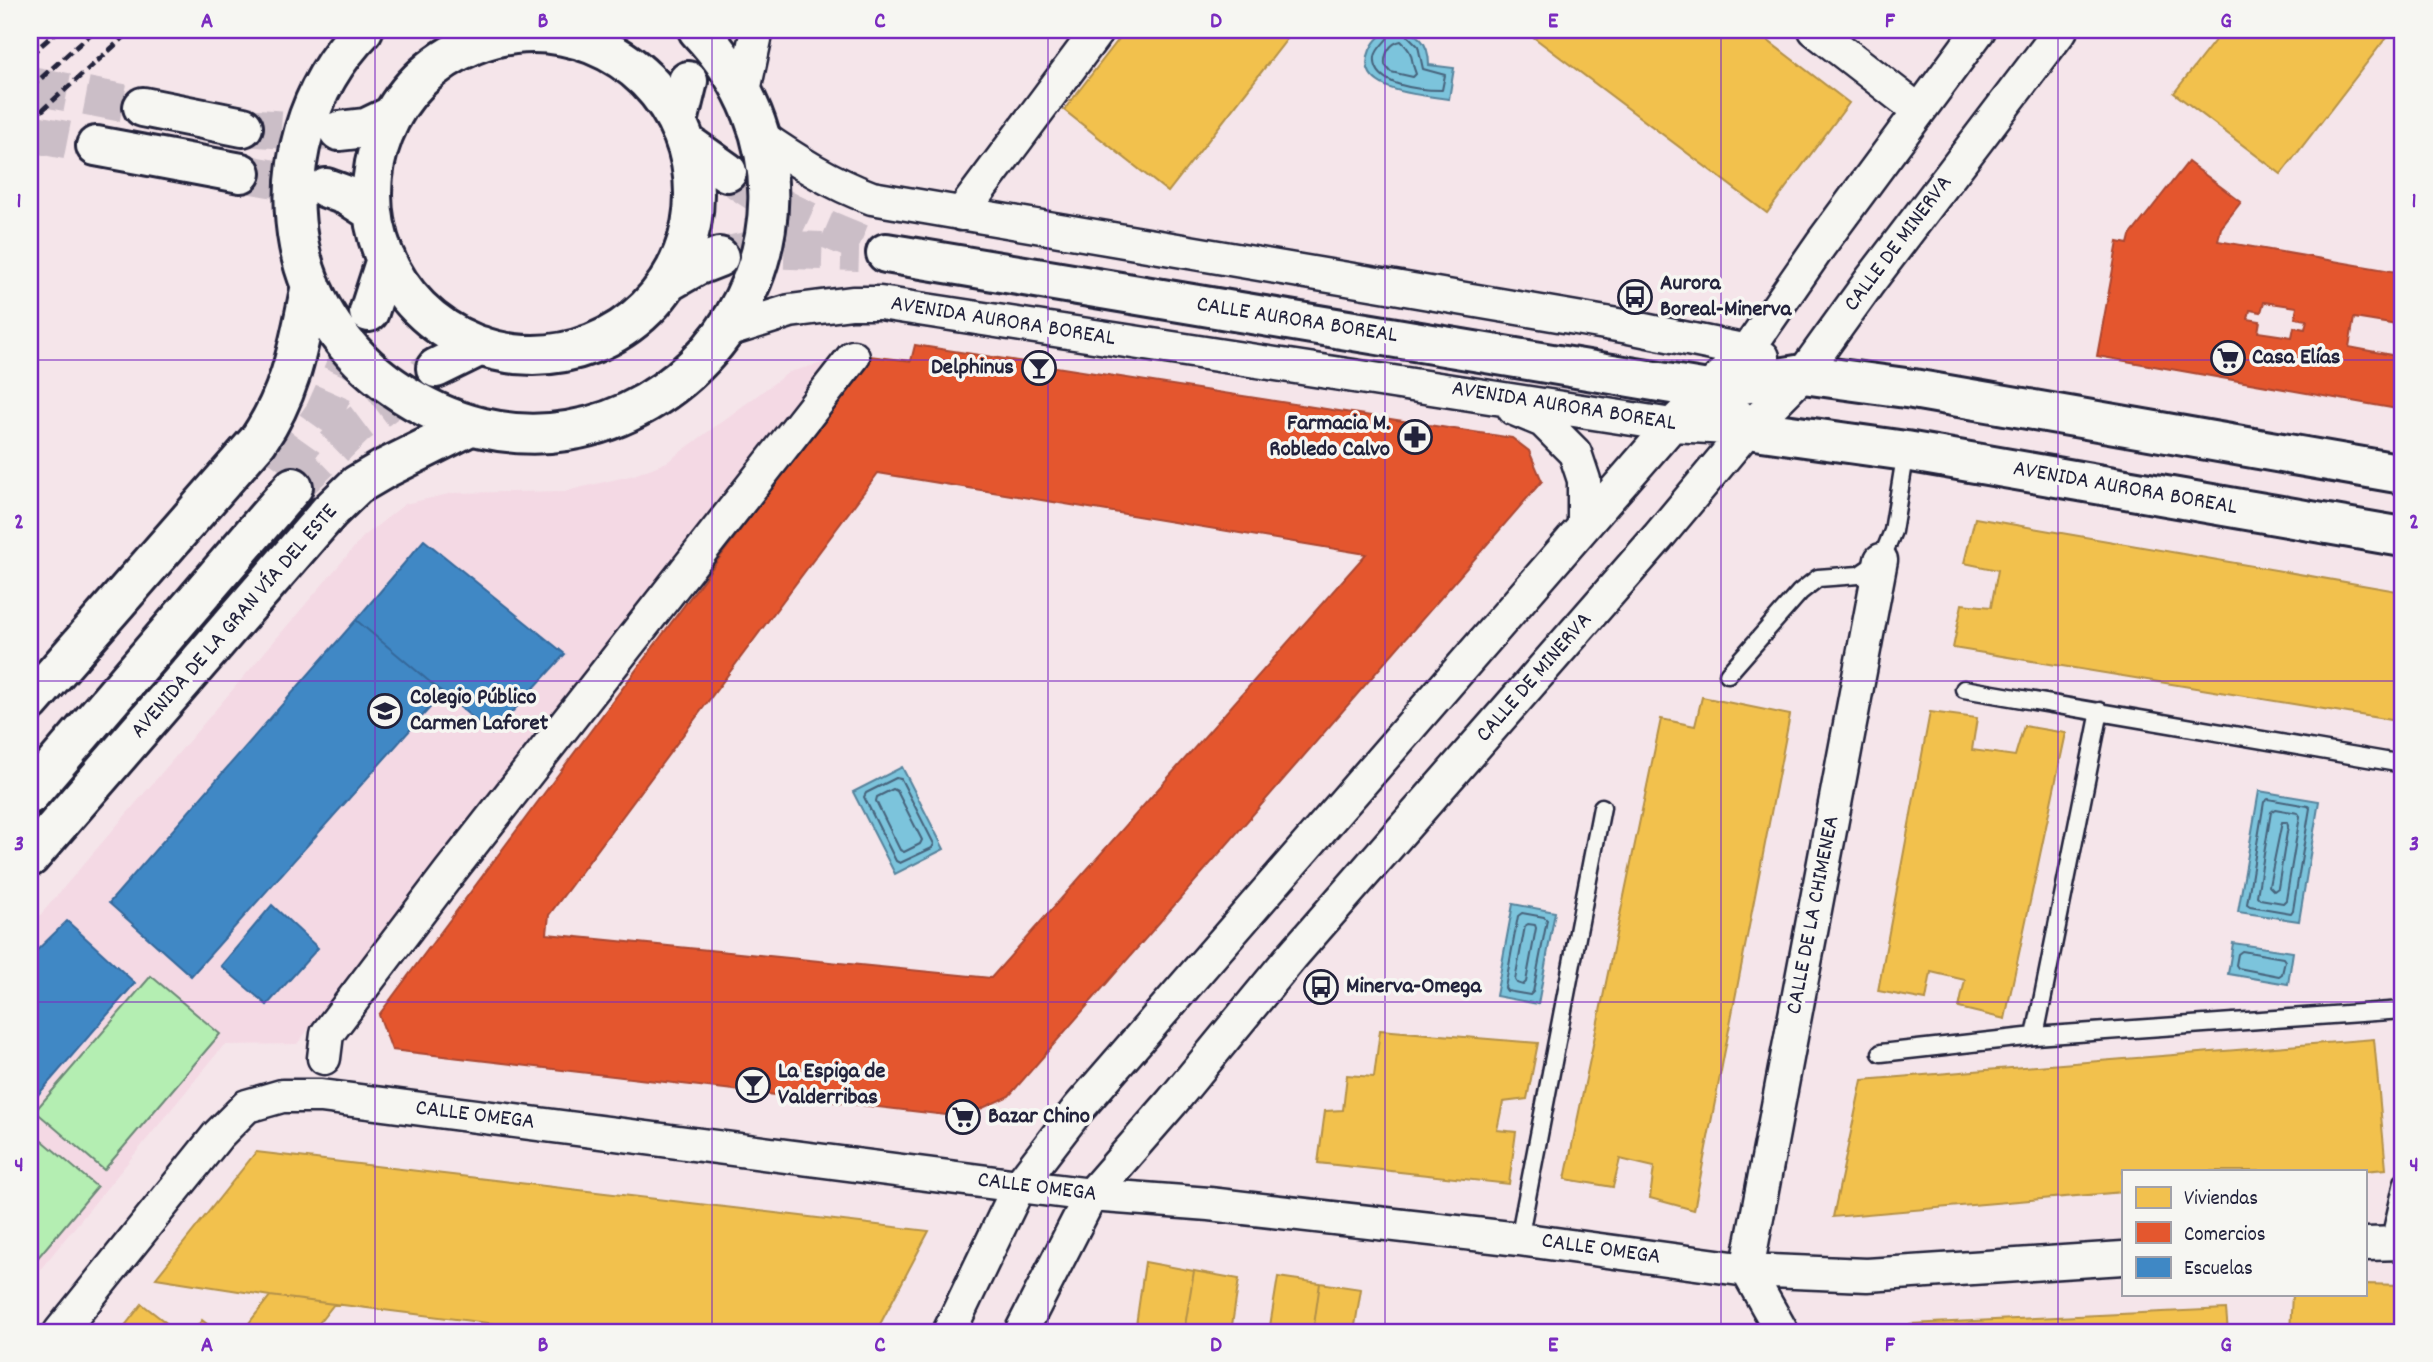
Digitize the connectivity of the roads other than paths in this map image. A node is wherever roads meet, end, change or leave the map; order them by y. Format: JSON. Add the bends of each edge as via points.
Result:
{"nodes":[{"id":1,"x":363,"y":30,"type":"edge"},
{"id":2,"x":698,"y":30,"type":"edge"},
{"id":3,"x":757,"y":30,"type":"edge"},
{"id":4,"x":1098,"y":30,"type":"edge"},
{"id":5,"x":1815,"y":30,"type":"edge"},
{"id":6,"x":1979,"y":30,"type":"edge"},
{"id":7,"x":2061,"y":30,"type":"edge"},
{"id":8,"x":582,"y":34,"type":"edge"},
{"id":9,"x":688,"y":81,"type":"dead end"},
{"id":10,"x":744,"y":92,"type":"junction"},
{"id":11,"x":143,"y":107,"type":"tunnel mouth"},
{"id":12,"x":1918,"y":110,"type":"junction"},
{"id":13,"x":393,"y":115,"type":"junction"},
{"id":14,"x":243,"y":127,"type":"tunnel mouth"},
{"id":15,"x":339,"y":131,"type":"tunnel mouth"},
{"id":16,"x":682,"y":132,"type":"junction"},
{"id":17,"x":760,"y":136,"type":"junction"},
{"id":18,"x":96,"y":146,"type":"tunnel mouth"},
{"id":19,"x":727,"y":172,"type":"tunnel mouth"},
{"id":20,"x":241,"y":173,"type":"tunnel mouth"},
{"id":21,"x":326,"y":188,"type":"tunnel mouth"},
{"id":22,"x":373,"y":212,"type":"junction"},
{"id":23,"x":961,"y":214,"type":"junction"},
{"id":24,"x":886,"y":253,"type":"tunnel mouth"},
{"id":25,"x":719,"y":257,"type":"tunnel mouth"},
{"id":26,"x":386,"y":259,"type":"junction"},
{"id":27,"x":668,"y":282,"type":"junction"},
{"id":28,"x":311,"y":285,"type":"junction"},
{"id":29,"x":369,"y":312,"type":"tunnel mouth"},
{"id":30,"x":726,"y":331,"type":"junction"},
{"id":31,"x":481,"y":346,"type":"junction"},
{"id":32,"x":1747,"y":351,"type":"junction"},
{"id":33,"x":853,"y":357,"type":"dead end"},
{"id":34,"x":436,"y":368,"type":"tunnel mouth"},
{"id":35,"x":1803,"y":374,"type":"junction"},
{"id":36,"x":1708,"y":390,"type":"junction"},
{"id":37,"x":1473,"y":393,"type":"junction"},
{"id":38,"x":472,"y":425,"type":"junction"},
{"id":39,"x":1672,"y":425,"type":"junction"},
{"id":40,"x":1748,"y":429,"type":"junction"},
{"id":41,"x":1906,"y":451,"type":"junction"},
{"id":42,"x":2403,"y":474,"type":"edge"},
{"id":43,"x":1584,"y":526,"type":"junction"},
{"id":44,"x":2403,"y":537,"type":"edge"},
{"id":45,"x":1881,"y":560,"type":"junction"},
{"id":46,"x":1728,"y":674,"type":"dead end"},
{"id":47,"x":1964,"y":689,"type":"dead end"},
{"id":48,"x":30,"y":702,"type":"edge"},
{"id":49,"x":2100,"y":712,"type":"junction"},
{"id":50,"x":30,"y":761,"type":"edge"},
{"id":51,"x":2403,"y":764,"type":"edge"},
{"id":52,"x":30,"y":794,"type":"edge"},
{"id":53,"x":1602,"y":807,"type":"dead end"},
{"id":54,"x":30,"y":857,"type":"edge"},
{"id":55,"x":2403,"y":1010,"type":"edge"},
{"id":56,"x":2035,"y":1037,"type":"junction"},
{"id":57,"x":1881,"y":1053,"type":"dead end"},
{"id":58,"x":324,"y":1058,"type":"dead end"},
{"id":59,"x":2403,"y":1182,"type":"edge"},
{"id":60,"x":1019,"y":1186,"type":"junction"},
{"id":61,"x":1091,"y":1195,"type":"junction"},
{"id":62,"x":1519,"y":1239,"type":"junction"},
{"id":63,"x":2386,"y":1243,"type":"edge"},
{"id":64,"x":2122,"y":1258,"type":"edge"},
{"id":65,"x":1747,"y":1270,"type":"junction"},
{"id":66,"x":60,"y":1332,"type":"edge"},
{"id":67,"x":949,"y":1332,"type":"edge"},
{"id":68,"x":1021,"y":1332,"type":"edge"},
{"id":69,"x":1782,"y":1332,"type":"edge"}],
"edges":[{"from":1,"to":28,"type":"main road","via":[[325,79],[302,134],[296,165],[295,226]]},
{"from":2,"to":10,"type":"main road"},
{"from":3,"to":10,"type":"street"},
{"from":4,"to":23,"type":"street"},
{"from":5,"to":12,"type":"street"},
{"from":6,"to":12,"type":"street"},
{"from":7,"to":35,"type":"street","name":"CALLE DE MINERVA"},
{"from":8,"to":13,"type":"main road","via":[[520,33],[469,46],[425,75]]},
{"from":8,"to":16,"type":"main road","via":[[634,69],[659,93]]},
{"from":9,"to":16,"type":"main road"},
{"from":10,"to":17,"type":"main road"},
{"from":11,"to":14,"type":"main road"},
{"from":12,"to":32,"type":"street"},
{"from":13,"to":15,"type":"main road","via":[[366,128]]},
{"from":13,"to":22,"type":"main road","via":[[375,162]]},
{"from":16,"to":19,"type":"main road"},
{"from":16,"to":27,"type":"main road","via":[[695,186],[693,217],[686,247]]},
{"from":17,"to":23,"type":"street","via":[[842,187],[872,198]]},
{"from":17,"to":30,"type":"main road","via":[[768,186],[765,236],[750,288]]},
{"from":18,"to":20,"type":"main road"},
{"from":21,"to":22,"type":"main road"},
{"from":22,"to":26,"type":"main road"},
{"from":23,"to":32,"type":"street","via":[[1602,322]]},
{"from":24,"to":36,"type":"main road","name":"CALLE AURORA BOREAL"},
{"from":25,"to":27,"type":"main road"},
{"from":26,"to":29,"type":"main road"},
{"from":26,"to":31,"type":"main road","via":[[408,297],[424,313],[460,338]]},
{"from":27,"to":31,"type":"main road","via":[[628,324],[589,345],[524,355]]},
{"from":28,"to":38,"type":"main road","via":[[335,330],[379,377],[416,404]]},
{"from":28,"to":48,"type":"main road","via":[[289,383],[258,441]]},
{"from":30,"to":37,"type":"street","name":"AVENIDA AURORA BOREAL","via":[[790,311],[880,303]]},
{"from":30,"to":38,"type":"main road","via":[[707,355],[661,394],[606,421],[576,429],[515,433]]},
{"from":31,"to":34,"type":"main road"},
{"from":32,"to":35,"type":"street"},
{"from":32,"to":36,"type":"street"},
{"from":33,"to":58,"type":"street","via":[[327,1034]]},
{"from":35,"to":36,"type":"main road","name":"CALLE AURORA BOREAL"},
{"from":35,"to":40,"type":"street","name":"CALLE DE MINERVA"},
{"from":35,"to":42,"type":"main road"},
{"from":36,"to":39,"type":"street"},
{"from":36,"to":40,"type":"main road"},
{"from":37,"to":39,"type":"street","name":"AVENIDA AURORA BOREAL"},
{"from":37,"to":43,"type":"street","via":[[1543,421],[1575,453],[1584,480]]},
{"from":38,"to":54,"type":"main road","name":"AVENIDA DE LA GRAN VÍA DEL ESTE","via":[[357,485],[329,512]]},
{"from":39,"to":40,"type":"street","name":"AVENIDA AURORA BOREAL"},
{"from":39,"to":43,"type":"street"},
{"from":40,"to":41,"type":"main road","name":"AVENIDA AURORA BOREAL"},
{"from":40,"to":61,"type":"street","name":"CALLE DE MINERVA"},
{"from":41,"to":44,"type":"main road","name":"AVENIDA AURORA BOREAL"},
{"from":41,"to":45,"type":"lane","via":[[1893,531]]},
{"from":43,"to":60,"type":"street","via":[[1078,1109]]},
{"from":45,"to":46,"type":"lane","via":[[1859,575],[1818,578],[1800,592]]},
{"from":45,"to":65,"type":"street","name":"CALLE DE LA CHIMENEA"},
{"from":47,"to":49,"type":"lane"},
{"from":49,"to":51,"type":"lane"},
{"from":49,"to":56,"type":"lane"},
{"from":50,"to":52,"type":"main road","name":"AVENIDA DE LA GRAN VÍA DEL ESTE","via":[[287,479]]},
{"from":53,"to":62,"type":"lane"},
{"from":55,"to":56,"type":"lane"},
{"from":56,"to":57,"type":"lane"},
{"from":59,"to":63,"type":"lane"},
{"from":60,"to":61,"type":"street","name":"CALLE OMEGA"},
{"from":60,"to":66,"type":"street","name":"CALLE OMEGA","via":[[321,1096],[282,1096],[247,1106],[218,1135]]},
{"from":60,"to":67,"type":"street"},
{"from":61,"to":62,"type":"street","name":"CALLE OMEGA"},
{"from":61,"to":68,"type":"street","name":"CALLE DE MINERVA"},
{"from":62,"to":65,"type":"street","name":"CALLE OMEGA"},
{"from":64,"to":65,"type":"street","name":"CALLE OMEGA","via":[[1867,1275]]},
{"from":65,"to":69,"type":"street"}]}
